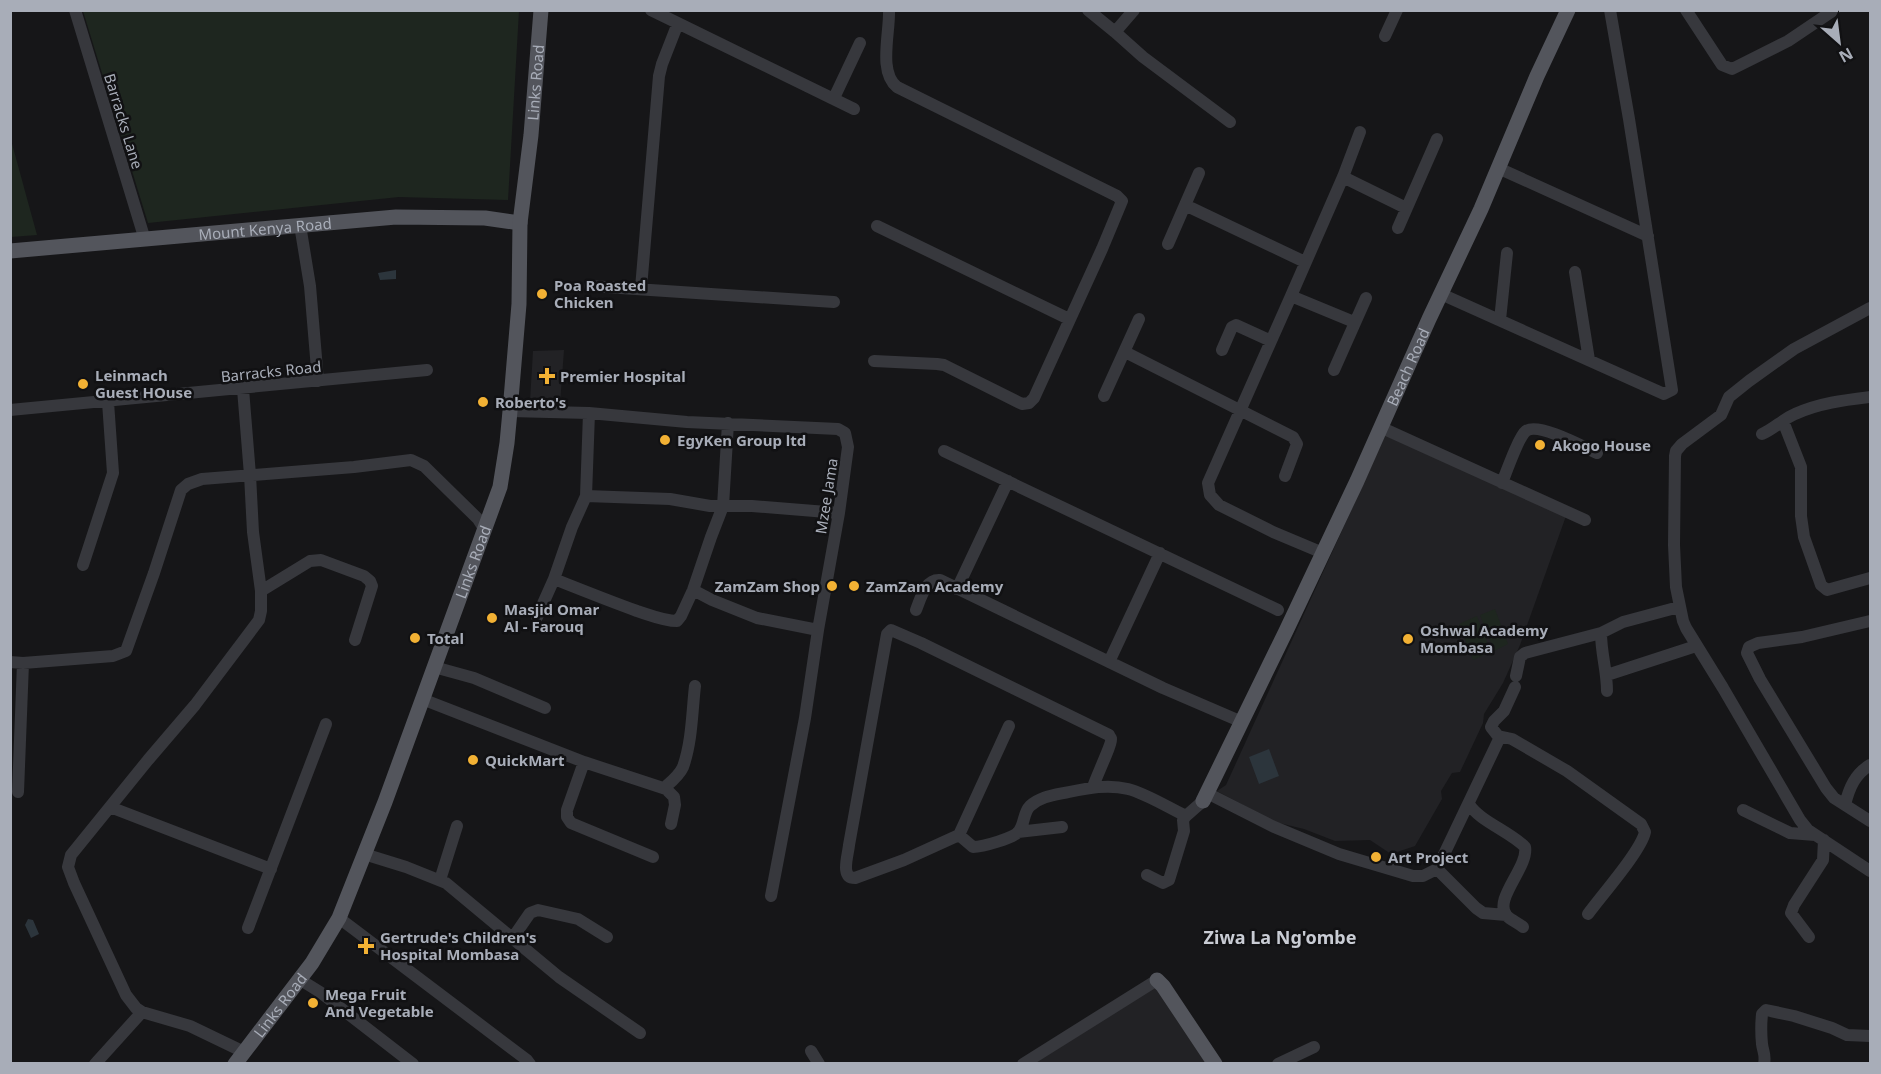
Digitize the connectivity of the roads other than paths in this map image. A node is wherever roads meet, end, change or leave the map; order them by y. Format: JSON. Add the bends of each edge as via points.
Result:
{"nodes":[{"id":1,"x":75,"y":10,"type":"edge"},
{"id":2,"x":541,"y":10,"type":"edge"},
{"id":3,"x":651,"y":10,"type":"edge"},
{"id":4,"x":889,"y":10,"type":"edge"},
{"id":5,"x":1088,"y":10,"type":"edge"},
{"id":6,"x":1134,"y":10,"type":"edge"},
{"id":7,"x":1397,"y":10,"type":"edge"},
{"id":8,"x":1568,"y":10,"type":"edge"},
{"id":9,"x":1610,"y":10,"type":"edge"},
{"id":10,"x":1686,"y":10,"type":"edge"},
{"id":11,"x":1834,"y":10,"type":"edge"},
{"id":12,"x":678,"y":23,"type":"junction"},
{"id":13,"x":1115,"y":32,"type":"junction"},
{"id":14,"x":1385,"y":36,"type":"dead end"},
{"id":15,"x":860,"y":43,"type":"dead end"},
{"id":16,"x":834,"y":98,"type":"junction"},
{"id":17,"x":854,"y":109,"type":"dead end"},
{"id":18,"x":1230,"y":122,"type":"dead end"},
{"id":19,"x":1360,"y":132,"type":"dead end"},
{"id":20,"x":1437,"y":139,"type":"dead end"},
{"id":21,"x":1498,"y":168,"type":"junction"},
{"id":22,"x":1199,"y":173,"type":"dead end"},
{"id":23,"x":1342,"y":177,"type":"junction"},
{"id":24,"x":1185,"y":205,"type":"junction"},
{"id":25,"x":1406,"y":208,"type":"junction"},
{"id":26,"x":520,"y":223,"type":"junction"},
{"id":27,"x":300,"y":225,"type":"junction"},
{"id":28,"x":878,"y":225,"type":"dead end"},
{"id":29,"x":1398,"y":228,"type":"dead end"},
{"id":30,"x":1648,"y":236,"type":"junction"},
{"id":31,"x":145,"y":240,"type":"junction"},
{"id":32,"x":1168,"y":244,"type":"dead end"},
{"id":33,"x":10,"y":251,"type":"edge"},
{"id":34,"x":1507,"y":253,"type":"dead end"},
{"id":35,"x":1305,"y":262,"type":"junction"},
{"id":36,"x":1575,"y":272,"type":"dead end"},
{"id":37,"x":590,"y":286,"type":"dead end"},
{"id":38,"x":641,"y":288,"type":"junction"},
{"id":39,"x":1441,"y":294,"type":"junction"},
{"id":40,"x":1291,"y":297,"type":"junction"},
{"id":41,"x":1366,"y":298,"type":"dead end"},
{"id":42,"x":834,"y":302,"type":"dead end"},
{"id":43,"x":1870,"y":308,"type":"edge"},
{"id":44,"x":1069,"y":319,"type":"junction"},
{"id":45,"x":1139,"y":319,"type":"dead end"},
{"id":46,"x":1500,"y":320,"type":"junction"},
{"id":47,"x":1354,"y":322,"type":"junction"},
{"id":48,"x":1271,"y":341,"type":"junction"},
{"id":49,"x":1222,"y":350,"type":"dead end"},
{"id":50,"x":1125,"y":352,"type":"junction"},
{"id":51,"x":1588,"y":360,"type":"junction"},
{"id":52,"x":874,"y":361,"type":"dead end"},
{"id":53,"x":427,"y":370,"type":"dead end"},
{"id":54,"x":1334,"y":370,"type":"dead end"},
{"id":55,"x":318,"y":381,"type":"junction"},
{"id":56,"x":243,"y":388,"type":"junction"},
{"id":57,"x":1104,"y":396,"type":"dead end"},
{"id":58,"x":1870,"y":397,"type":"edge"},
{"id":59,"x":108,"y":402,"type":"junction"},
{"id":60,"x":10,"y":410,"type":"edge"},
{"id":61,"x":510,"y":411,"type":"junction"},
{"id":62,"x":1240,"y":411,"type":"junction"},
{"id":63,"x":590,"y":414,"type":"junction"},
{"id":64,"x":1783,"y":421,"type":"junction"},
{"id":65,"x":728,"y":423,"type":"junction"},
{"id":66,"x":1380,"y":427,"type":"junction"},
{"id":67,"x":1762,"y":434,"type":"dead end"},
{"id":68,"x":944,"y":451,"type":"dead end"},
{"id":69,"x":1597,"y":453,"type":"dead end"},
{"id":70,"x":250,"y":475,"type":"junction"},
{"id":71,"x":1285,"y":476,"type":"dead end"},
{"id":72,"x":1008,"y":482,"type":"junction"},
{"id":73,"x":1502,"y":483,"type":"junction"},
{"id":74,"x":586,"y":496,"type":"junction"},
{"id":75,"x":723,"y":506,"type":"junction"},
{"id":76,"x":839,"y":513,"type":"junction"},
{"id":77,"x":1585,"y":520,"type":"dead end"},
{"id":78,"x":485,"y":530,"type":"junction"},
{"id":79,"x":1160,"y":553,"type":"junction"},
{"id":80,"x":1323,"y":553,"type":"junction"},
{"id":81,"x":83,"y":565,"type":"dead end"},
{"id":82,"x":1870,"y":578,"type":"edge"},
{"id":83,"x":554,"y":579,"type":"junction"},
{"id":84,"x":957,"y":589,"type":"junction"},
{"id":85,"x":693,"y":590,"type":"junction"},
{"id":86,"x":261,"y":591,"type":"junction"},
{"id":87,"x":1679,"y":607,"type":"junction"},
{"id":88,"x":916,"y":610,"type":"dead end"},
{"id":89,"x":1278,"y":610,"type":"dead end"},
{"id":90,"x":537,"y":617,"type":"dead end"},
{"id":91,"x":1870,"y":621,"type":"edge"},
{"id":92,"x":818,"y":630,"type":"junction"},
{"id":93,"x":1601,"y":633,"type":"junction"},
{"id":94,"x":355,"y":640,"type":"dead end"},
{"id":95,"x":1696,"y":646,"type":"junction"},
{"id":96,"x":1109,"y":662,"type":"junction"},
{"id":97,"x":17,"y":663,"type":"edge"},
{"id":98,"x":434,"y":667,"type":"junction"},
{"id":99,"x":1607,"y":675,"type":"junction"},
{"id":100,"x":694,"y":686,"type":"dead end"},
{"id":101,"x":1607,"y":692,"type":"dead end"},
{"id":102,"x":422,"y":699,"type":"junction"},
{"id":103,"x":546,"y":708,"type":"dead end"},
{"id":104,"x":1242,"y":722,"type":"junction"},
{"id":105,"x":326,"y":724,"type":"dead end"},
{"id":106,"x":1009,"y":726,"type":"dead end"},
{"id":107,"x":1500,"y":737,"type":"junction"},
{"id":108,"x":584,"y":762,"type":"junction"},
{"id":109,"x":1870,"y":765,"type":"edge"},
{"id":110,"x":1093,"y":787,"type":"junction"},
{"id":111,"x":664,"y":788,"type":"junction"},
{"id":112,"x":18,"y":792,"type":"dead end"},
{"id":113,"x":1205,"y":797,"type":"junction"},
{"id":114,"x":1469,"y":804,"type":"junction"},
{"id":115,"x":1845,"y":805,"type":"junction"},
{"id":116,"x":110,"y":807,"type":"junction"},
{"id":117,"x":1743,"y":810,"type":"dead end"},
{"id":118,"x":1186,"y":816,"type":"junction"},
{"id":119,"x":1870,"y":821,"type":"edge"},
{"id":120,"x":671,"y":824,"type":"dead end"},
{"id":121,"x":457,"y":826,"type":"dead end"},
{"id":122,"x":1062,"y":827,"type":"dead end"},
{"id":123,"x":1018,"y":832,"type":"junction"},
{"id":124,"x":960,"y":835,"type":"junction"},
{"id":125,"x":1820,"y":837,"type":"junction"},
{"id":126,"x":364,"y":854,"type":"junction"},
{"id":127,"x":653,"y":857,"type":"dead end"},
{"id":128,"x":1437,"y":868,"type":"junction"},
{"id":129,"x":271,"y":869,"type":"junction"},
{"id":130,"x":1870,"y":871,"type":"edge"},
{"id":131,"x":1148,"y":875,"type":"dead end"},
{"id":132,"x":440,"y":880,"type":"junction"},
{"id":133,"x":771,"y":896,"type":"dead end"},
{"id":134,"x":1588,"y":914,"type":"dead end"},
{"id":135,"x":1506,"y":915,"type":"junction"},
{"id":136,"x":339,"y":918,"type":"junction"},
{"id":137,"x":1523,"y":927,"type":"dead end"},
{"id":138,"x":248,"y":928,"type":"dead end"},
{"id":139,"x":1809,"y":937,"type":"dead end"},
{"id":140,"x":607,"y":938,"type":"dead end"},
{"id":141,"x":512,"y":939,"type":"junction"},
{"id":142,"x":299,"y":980,"type":"junction"},
{"id":143,"x":1157,"y":980,"type":"joint"},
{"id":144,"x":142,"y":1012,"type":"junction"},
{"id":145,"x":640,"y":1033,"type":"dead end"},
{"id":146,"x":1870,"y":1036,"type":"edge"},
{"id":147,"x":1314,"y":1047,"type":"dead end"},
{"id":148,"x":811,"y":1051,"type":"dead end"},
{"id":149,"x":240,"y":1058,"type":"edge"},
{"id":150,"x":96,"y":1064,"type":"edge"},
{"id":151,"x":413,"y":1064,"type":"edge"},
{"id":152,"x":530,"y":1064,"type":"edge"},
{"id":153,"x":819,"y":1064,"type":"edge"},
{"id":154,"x":1023,"y":1064,"type":"edge"},
{"id":155,"x":1215,"y":1064,"type":"edge"},
{"id":156,"x":1278,"y":1064,"type":"edge"},
{"id":157,"x":1764,"y":1064,"type":"edge"}],
"edges":[{"from":1,"to":31,"type":"street","name":"Barracks Lane"},
{"from":2,"to":26,"type":"main road","name":"Links Road"},
{"from":3,"to":12,"type":"street"},
{"from":4,"to":44,"type":"street","via":[[886,64],[891,83],[1121,198],[1122,204]]},
{"from":5,"to":13,"type":"street"},
{"from":6,"to":13,"type":"street"},
{"from":7,"to":14,"type":"street"},
{"from":8,"to":21,"type":"main road","name":"Beach Road"},
{"from":9,"to":30,"type":"street"},
{"from":10,"to":11,"type":"street","via":[[1722,65],[1732,69]]},
{"from":12,"to":16,"type":"street"},
{"from":12,"to":38,"type":"street","via":[[659,76]]},
{"from":13,"to":18,"type":"street"},
{"from":15,"to":16,"type":"street"},
{"from":16,"to":17,"type":"street"},
{"from":19,"to":23,"type":"street"},
{"from":20,"to":25,"type":"street"},
{"from":21,"to":30,"type":"street"},
{"from":21,"to":39,"type":"main road","name":"Beach Road"},
{"from":22,"to":24,"type":"street"},
{"from":23,"to":25,"type":"street"},
{"from":23,"to":35,"type":"street"},
{"from":24,"to":32,"type":"street"},
{"from":24,"to":35,"type":"street"},
{"from":25,"to":29,"type":"street"},
{"from":26,"to":27,"type":"main road","name":"Mount Kenya Road","via":[[485,218],[396,217]]},
{"from":26,"to":61,"type":"main road","name":"Links Road","via":[[519,304]]},
{"from":27,"to":31,"type":"main road","name":"Mount Kenya Road"},
{"from":27,"to":55,"type":"street"},
{"from":28,"to":44,"type":"street"},
{"from":30,"to":51,"type":"street","via":[[1672,390],[1664,394]]},
{"from":31,"to":33,"type":"main road","name":"Mount Kenya Road"},
{"from":34,"to":46,"type":"street"},
{"from":35,"to":40,"type":"street"},
{"from":36,"to":51,"type":"street"},
{"from":37,"to":38,"type":"street"},
{"from":38,"to":42,"type":"street"},
{"from":39,"to":46,"type":"street"},
{"from":39,"to":66,"type":"main road","name":"Beach Road"},
{"from":40,"to":47,"type":"street"},
{"from":40,"to":48,"type":"street"},
{"from":41,"to":47,"type":"street"},
{"from":43,"to":87,"type":"street","via":[[1794,349],[1749,381],[1729,397],[1721,416],[1678,447],[1674,545]]},
{"from":44,"to":52,"type":"street","via":[[1034,398],[1025,404],[944,366]]},
{"from":45,"to":50,"type":"street"},
{"from":46,"to":51,"type":"street"},
{"from":47,"to":54,"type":"street"},
{"from":48,"to":49,"type":"street","via":[[1236,325]]},
{"from":48,"to":62,"type":"street"},
{"from":50,"to":57,"type":"street"},
{"from":50,"to":62,"type":"street"},
{"from":53,"to":55,"type":"street","name":"Barracks Road"},
{"from":55,"to":56,"type":"street","name":"Barracks Road"},
{"from":56,"to":59,"type":"street","name":"Barracks Road"},
{"from":56,"to":70,"type":"street"},
{"from":58,"to":64,"type":"street","via":[[1830,403]]},
{"from":59,"to":60,"type":"street","name":"Barracks Road"},
{"from":59,"to":81,"type":"street","via":[[112,473]]},
{"from":61,"to":63,"type":"street","name":"Mzee Jama"},
{"from":61,"to":78,"type":"main road","name":"Links Road","via":[[500,487]]},
{"from":62,"to":71,"type":"street","via":[[1295,439],[1296,449]]},
{"from":62,"to":80,"type":"street","via":[[1208,480],[1210,495],[1229,510]]},
{"from":63,"to":65,"type":"street","name":"Mzee Jama"},
{"from":63,"to":74,"type":"street"},
{"from":64,"to":67,"type":"street"},
{"from":64,"to":82,"type":"street","via":[[1801,467],[1804,537],[1821,585],[1827,590]]},
{"from":65,"to":75,"type":"street"},
{"from":65,"to":76,"type":"street","name":"Mzee Jama","via":[[842,430],[848,447]]},
{"from":66,"to":73,"type":"street"},
{"from":66,"to":80,"type":"main road","name":"Beach Road"},
{"from":68,"to":72,"type":"street"},
{"from":69,"to":73,"type":"street","via":[[1544,430],[1530,429],[1523,434]]},
{"from":70,"to":78,"type":"street","via":[[417,462]]},
{"from":70,"to":86,"type":"street"},
{"from":70,"to":97,"type":"street","via":[[202,479],[181,490],[126,651],[113,656]]},
{"from":72,"to":79,"type":"street"},
{"from":72,"to":84,"type":"street"},
{"from":73,"to":77,"type":"street"},
{"from":74,"to":75,"type":"street","via":[[670,499]]},
{"from":74,"to":83,"type":"street"},
{"from":75,"to":76,"type":"street"},
{"from":75,"to":85,"type":"street"},
{"from":76,"to":92,"type":"street","name":"Mzee Jama"},
{"from":78,"to":98,"type":"main road","name":"Links Road"},
{"from":79,"to":89,"type":"street"},
{"from":79,"to":96,"type":"street"},
{"from":80,"to":104,"type":"main road","name":"Beach Road"},
{"from":83,"to":85,"type":"street","via":[[672,621],[681,616]]},
{"from":83,"to":90,"type":"street"},
{"from":84,"to":88,"type":"street","via":[[932,580]]},
{"from":84,"to":96,"type":"street"},
{"from":85,"to":92,"type":"street","via":[[757,618]]},
{"from":86,"to":94,"type":"street","via":[[315,560],[364,576],[372,586]]},
{"from":86,"to":116,"type":"street","via":[[260,616],[251,633]]},
{"from":87,"to":93,"type":"street","via":[[1623,622]]},
{"from":87,"to":95,"type":"street"},
{"from":91,"to":115,"type":"street","via":[[1758,643],[1749,647],[1747,653],[1826,788]]},
{"from":92,"to":133,"type":"street","name":"Mzee Jama"},
{"from":93,"to":99,"type":"street"},
{"from":93,"to":107,"type":"street","via":[[1520,657],[1516,682],[1504,711],[1492,724],[1492,730]]},
{"from":95,"to":99,"type":"street"},
{"from":95,"to":125,"type":"street","via":[[1802,824]]},
{"from":96,"to":104,"type":"street"},
{"from":97,"to":112,"type":"street"},
{"from":98,"to":102,"type":"main road","name":"Links Road"},
{"from":98,"to":103,"type":"street","via":[[474,678]]},
{"from":99,"to":101,"type":"street"},
{"from":100,"to":111,"type":"street","via":[[690,736],[682,768]]},
{"from":102,"to":108,"type":"street"},
{"from":102,"to":126,"type":"main road","name":"Links Road"},
{"from":104,"to":113,"type":"main road","name":"Beach Road"},
{"from":105,"to":129,"type":"street"},
{"from":106,"to":124,"type":"street"},
{"from":107,"to":114,"type":"street"},
{"from":107,"to":134,"type":"street","via":[[1512,739],[1567,771],[1644,830],[1644,837],[1630,859]]},
{"from":108,"to":111,"type":"street"},
{"from":108,"to":127,"type":"street","via":[[567,810],[568,819]]},
{"from":109,"to":115,"type":"street","via":[[1854,780]]},
{"from":110,"to":118,"type":"street","via":[[1125,788]]},
{"from":110,"to":123,"type":"street","via":[[1050,795],[1035,802],[1026,811]]},
{"from":110,"to":124,"type":"street","via":[[1110,746],[1108,735],[891,630],[880,668],[846,875],[855,878]]},
{"from":111,"to":120,"type":"street","via":[[674,796]]},
{"from":113,"to":118,"type":"street"},
{"from":113,"to":128,"type":"street","via":[[1339,854],[1413,876],[1423,876]]},
{"from":114,"to":128,"type":"street"},
{"from":114,"to":135,"type":"street","via":[[1476,814],[1525,847],[1525,859],[1504,899]]},
{"from":115,"to":119,"type":"street"},
{"from":116,"to":129,"type":"street"},
{"from":116,"to":144,"type":"street","via":[[72,855],[68,867],[126,994]]},
{"from":117,"to":125,"type":"street","via":[[1790,832]]},
{"from":118,"to":131,"type":"street","via":[[1169,880],[1163,883]]},
{"from":121,"to":132,"type":"street"},
{"from":122,"to":123,"type":"street"},
{"from":123,"to":124,"type":"street","via":[[977,847],[970,846]]},
{"from":125,"to":130,"type":"street"},
{"from":125,"to":139,"type":"street","via":[[1823,860],[1791,913]]},
{"from":126,"to":132,"type":"street"},
{"from":126,"to":136,"type":"main road","name":"Links Road"},
{"from":128,"to":135,"type":"street","via":[[1483,913]]},
{"from":129,"to":138,"type":"street"},
{"from":132,"to":141,"type":"street"},
{"from":135,"to":137,"type":"street"},
{"from":136,"to":142,"type":"main road","name":"Links Road"},
{"from":136,"to":152,"type":"street"},
{"from":140,"to":141,"type":"street","via":[[578,919],[538,910],[530,913]]},
{"from":141,"to":145,"type":"street"},
{"from":142,"to":149,"type":"main road","name":"Links Road"},
{"from":142,"to":151,"type":"street"},
{"from":143,"to":154,"type":"street"},
{"from":143,"to":155,"type":"main road"},
{"from":144,"to":149,"type":"street","via":[[190,1026]]},
{"from":144,"to":150,"type":"street"},
{"from":146,"to":157,"type":"street","via":[[1841,1034],[1766,1010],[1761,1022]]},
{"from":147,"to":156,"type":"street"},
{"from":148,"to":153,"type":"street"}]}
